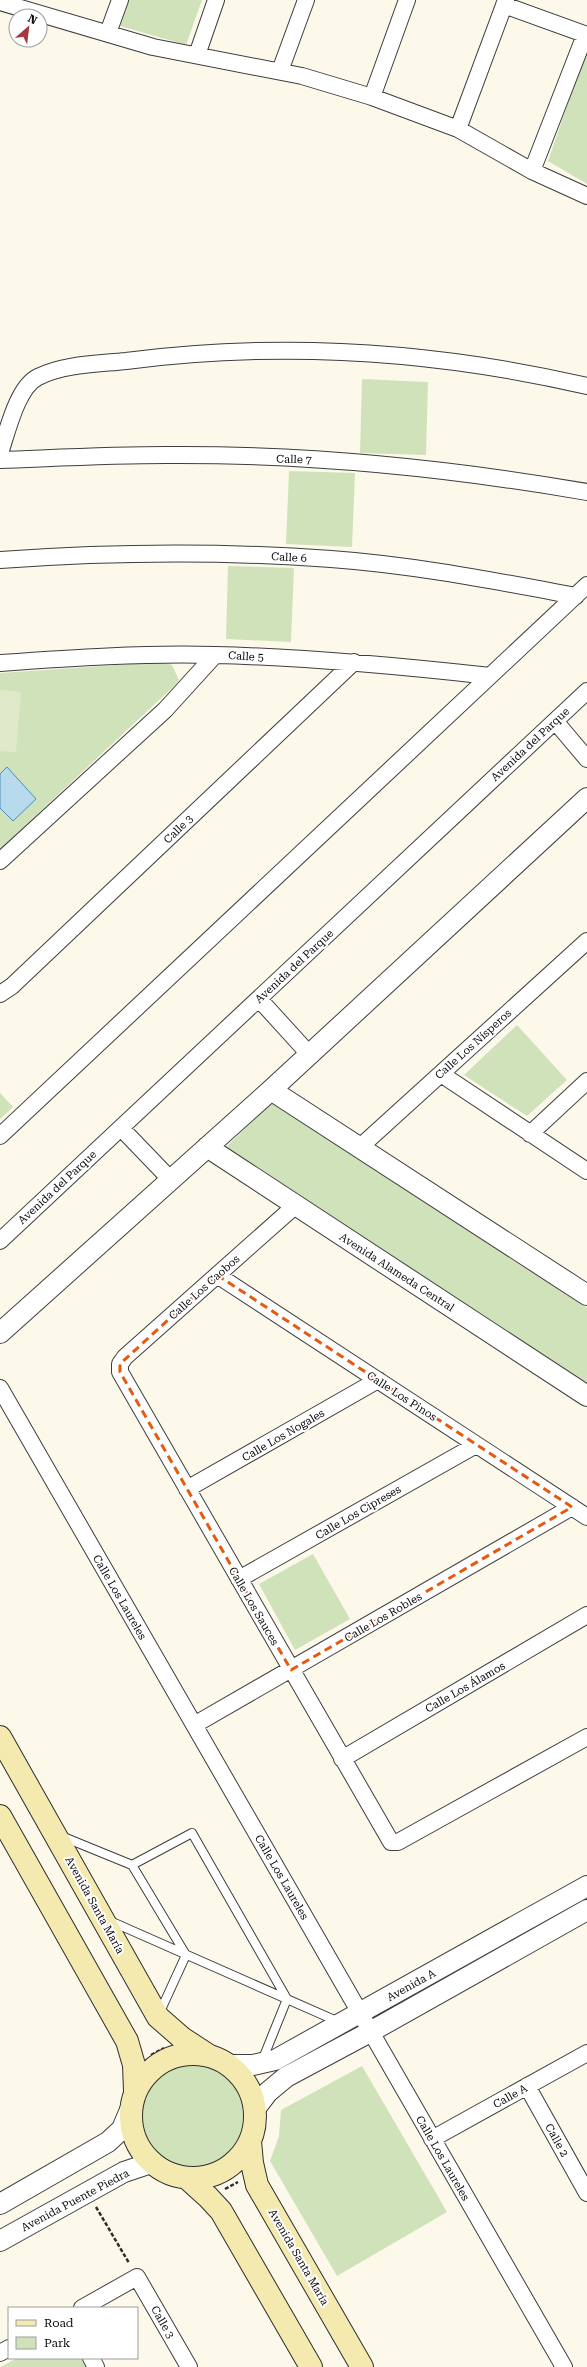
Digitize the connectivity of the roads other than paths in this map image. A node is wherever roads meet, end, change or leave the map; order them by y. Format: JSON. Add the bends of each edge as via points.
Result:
{"nodes":[{"id":1,"x":120,"y":0,"type":"edge"},
{"id":2,"x":216,"y":0,"type":"edge"},
{"id":3,"x":306,"y":0,"type":"edge"},
{"id":4,"x":407,"y":0,"type":"edge"},
{"id":5,"x":0,"y":2,"type":"edge"},
{"id":6,"x":505,"y":2,"type":"edge"},
{"id":7,"x":22,"y":4,"type":"edge"},
{"id":8,"x":108,"y":33,"type":"junction"},
{"id":9,"x":586,"y":35,"type":"edge"},
{"id":10,"x":197,"y":55,"type":"junction"},
{"id":11,"x":280,"y":71,"type":"junction"},
{"id":12,"x":372,"y":97,"type":"junction"},
{"id":13,"x":458,"y":129,"type":"junction"},
{"id":14,"x":532,"y":171,"type":"junction"},
{"id":15,"x":587,"y":196,"type":"edge"},
{"id":16,"x":587,"y":386,"type":"edge"},
{"id":17,"x":0,"y":453,"type":"edge"},
{"id":18,"x":0,"y":460,"type":"edge"},
{"id":19,"x":587,"y":492,"type":"edge"},
{"id":20,"x":0,"y":560,"type":"edge"},
{"id":21,"x":582,"y":590,"type":"edge"},
{"id":22,"x":215,"y":655,"type":"junction"},
{"id":23,"x":0,"y":662,"type":"edge"},
{"id":24,"x":354,"y":662,"type":"junction"},
{"id":25,"x":490,"y":676,"type":"junction"},
{"id":26,"x":587,"y":691,"type":"edge"},
{"id":27,"x":555,"y":721,"type":"junction"},
{"id":28,"x":587,"y":759,"type":"edge"},
{"id":29,"x":587,"y":798,"type":"edge"},
{"id":30,"x":0,"y":862,"type":"edge"},
{"id":31,"x":587,"y":941,"type":"edge"},
{"id":32,"x":0,"y":994,"type":"edge"},
{"id":33,"x":258,"y":999,"type":"junction"},
{"id":34,"x":309,"y":1054,"type":"junction"},
{"id":35,"x":441,"y":1074,"type":"junction"},
{"id":36,"x":587,"y":1081,"type":"edge"},
{"id":37,"x":271,"y":1090,"type":"junction"},
{"id":38,"x":121,"y":1128,"type":"junction"},
{"id":39,"x":530,"y":1134,"type":"junction"},
{"id":40,"x":0,"y":1136,"type":"edge"},
{"id":41,"x":207,"y":1147,"type":"junction"},
{"id":42,"x":360,"y":1148,"type":"junction"},
{"id":43,"x":587,"y":1171,"type":"edge"},
{"id":44,"x":171,"y":1180,"type":"junction"},
{"id":45,"x":296,"y":1205,"type":"junction"},
{"id":46,"x":0,"y":1241,"type":"edge"},
{"id":47,"x":217,"y":1275,"type":"junction"},
{"id":48,"x":587,"y":1295,"type":"edge"},
{"id":49,"x":0,"y":1333,"type":"edge"},
{"id":50,"x":120,"y":1372,"type":"joint"},
{"id":51,"x":378,"y":1380,"type":"junction"},
{"id":52,"x":0,"y":1388,"type":"edge"},
{"id":53,"x":587,"y":1396,"type":"edge"},
{"id":54,"x":476,"y":1444,"type":"junction"},
{"id":55,"x":187,"y":1489,"type":"junction"},
{"id":56,"x":572,"y":1507,"type":"junction"},
{"id":57,"x":587,"y":1517,"type":"edge"},
{"id":58,"x":239,"y":1579,"type":"junction"},
{"id":59,"x":587,"y":1615,"type":"edge"},
{"id":60,"x":291,"y":1670,"type":"junction"},
{"id":61,"x":194,"y":1725,"type":"junction"},
{"id":62,"x":0,"y":1737,"type":"edge"},
{"id":63,"x":587,"y":1737,"type":"edge"},
{"id":64,"x":342,"y":1759,"type":"junction"},
{"id":65,"x":0,"y":1816,"type":"edge"},
{"id":66,"x":54,"y":1833,"type":"junction"},
{"id":67,"x":132,"y":1865,"type":"junction"},
{"id":68,"x":587,"y":1886,"type":"edge"},
{"id":69,"x":587,"y":1910,"type":"edge"},
{"id":70,"x":102,"y":1918,"type":"junction"},
{"id":71,"x":186,"y":1955,"type":"junction"},
{"id":72,"x":287,"y":1998,"type":"junction"},
{"id":73,"x":361,"y":2013,"type":"junction"},
{"id":74,"x":158,"y":2017,"type":"junction"},
{"id":75,"x":343,"y":2023,"type":"junction"},
{"id":76,"x":370,"y":2032,"type":"junction"},
{"id":77,"x":587,"y":2053,"type":"edge"},
{"id":78,"x":209,"y":2056,"type":"junction"},
{"id":79,"x":262,"y":2063,"type":"junction"},
{"id":80,"x":229,"y":2065,"type":"junction"},
{"id":81,"x":527,"y":2086,"type":"junction"},
{"id":82,"x":133,"y":2100,"type":"junction"},
{"id":83,"x":255,"y":2109,"type":"junction"},
{"id":84,"x":432,"y":2139,"type":"junction"},
{"id":85,"x":250,"y":2141,"type":"junction"},
{"id":86,"x":151,"y":2163,"type":"junction"},
{"id":87,"x":583,"y":2175,"type":"edge"},
{"id":88,"x":187,"y":2178,"type":"junction"},
{"id":89,"x":587,"y":2193,"type":"edge"},
{"id":90,"x":0,"y":2204,"type":"edge"},
{"id":91,"x":0,"y":2241,"type":"edge"},
{"id":92,"x":84,"y":2307,"type":"edge"},
{"id":93,"x":189,"y":2367,"type":"edge"},
{"id":94,"x":311,"y":2367,"type":"edge"},
{"id":95,"x":362,"y":2367,"type":"edge"},
{"id":96,"x":564,"y":2367,"type":"edge"}],
"edges":[{"from":1,"to":8,"type":"street"},
{"from":2,"to":10,"type":"street"},
{"from":3,"to":11,"type":"street"},
{"from":4,"to":12,"type":"street"},
{"from":5,"to":7,"type":"street"},
{"from":6,"to":9,"type":"street"},
{"from":6,"to":13,"type":"street"},
{"from":7,"to":8,"type":"street"},
{"from":8,"to":10,"type":"street","via":[[153,47]]},
{"from":9,"to":14,"type":"street"},
{"from":10,"to":11,"type":"street"},
{"from":11,"to":12,"type":"street"},
{"from":12,"to":13,"type":"street"},
{"from":13,"to":14,"type":"street"},
{"from":14,"to":15,"type":"street"},
{"from":16,"to":17,"type":"street","via":[[524,371],[409,356],[294,350],[178,354],[64,369],[37,377],[20,397]]},
{"from":18,"to":19,"type":"street","name":"Calle 7","via":[[166,454],[335,460],[503,477]]},
{"from":20,"to":21,"type":"street","name":"Calle 6","via":[[86,554],[209,552],[332,559]]},
{"from":21,"to":25,"type":"street"},
{"from":22,"to":23,"type":"street","name":"Calle 5"},
{"from":22,"to":24,"type":"street","name":"Calle 5"},
{"from":22,"to":30,"type":"street","via":[[165,710]]},
{"from":24,"to":25,"type":"street","name":"Calle 5"},
{"from":24,"to":32,"type":"street","name":"Calle 3","via":[[12,986]]},
{"from":25,"to":40,"type":"street"},
{"from":26,"to":27,"type":"street","name":"Avenida del Parque"},
{"from":27,"to":28,"type":"street"},
{"from":27,"to":33,"type":"street","name":"Avenida del Parque"},
{"from":29,"to":34,"type":"street"},
{"from":31,"to":35,"type":"street","name":"Calle Los Nísperos"},
{"from":33,"to":34,"type":"street"},
{"from":33,"to":38,"type":"street","name":"Avenida del Parque"},
{"from":34,"to":37,"type":"street"},
{"from":35,"to":39,"type":"street"},
{"from":35,"to":42,"type":"street","name":"Calle Los Nísperos"},
{"from":36,"to":39,"type":"street"},
{"from":37,"to":41,"type":"street"},
{"from":37,"to":42,"type":"street"},
{"from":38,"to":44,"type":"street"},
{"from":38,"to":46,"type":"street","name":"Avenida del Parque"},
{"from":39,"to":43,"type":"street"},
{"from":41,"to":44,"type":"street"},
{"from":41,"to":45,"type":"street","name":"Avenida Alameda Central"},
{"from":42,"to":48,"type":"street"},
{"from":44,"to":49,"type":"street"},
{"from":45,"to":47,"type":"street","name":"Calle Los Caobos"},
{"from":45,"to":53,"type":"street","name":"Avenida Alameda Central"},
{"from":47,"to":50,"type":"street","name":"Calle Los Caobos","via":[[125,1357],[120,1364]]},
{"from":47,"to":51,"type":"street","name":"Calle Los Pinos"},
{"from":50,"to":55,"type":"street","name":"Calle Los Sauces"},
{"from":51,"to":54,"type":"street","name":"Calle Los Pinos"},
{"from":51,"to":55,"type":"street","name":"Calle Los Nogales"},
{"from":52,"to":61,"type":"street","name":"Calle Los Laureles"},
{"from":54,"to":56,"type":"street","name":"Calle Los Pinos"},
{"from":54,"to":58,"type":"street","name":"Calle Los Cipreses"},
{"from":55,"to":58,"type":"street","name":"Calle Los Sauces"},
{"from":56,"to":57,"type":"street","name":"Calle Los Pinos"},
{"from":56,"to":60,"type":"street","name":"Calle Los Robles"},
{"from":58,"to":60,"type":"street","name":"Calle Los Sauces"},
{"from":59,"to":64,"type":"street","name":"Calle Los Álamos"},
{"from":60,"to":61,"type":"street","name":"Calle Los Robles"},
{"from":60,"to":64,"type":"street","name":"Calle Los Sauces"},
{"from":61,"to":73,"type":"street","name":"Calle Los Laureles"},
{"from":62,"to":66,"type":"main road","name":"Avenida Santa María"},
{"from":63,"to":64,"type":"street","name":"Calle Los Sauces","via":[[393,1843],[388,1839]]},
{"from":65,"to":82,"type":"main road","via":[[127,2041],[134,2065]]},
{"from":66,"to":67,"type":"lane"},
{"from":66,"to":70,"type":"main road","name":"Avenida Santa María"},
{"from":67,"to":71,"type":"lane"},
{"from":67,"to":72,"type":"lane","via":[[192,1833]]},
{"from":68,"to":73,"type":"street","name":"Avenida A"},
{"from":69,"to":76,"type":"street","name":"Avenida A"},
{"from":70,"to":71,"type":"lane"},
{"from":70,"to":74,"type":"main road","name":"Avenida Santa María"},
{"from":71,"to":72,"type":"lane"},
{"from":71,"to":74,"type":"lane"},
{"from":72,"to":75,"type":"lane"},
{"from":72,"to":79,"type":"lane"},
{"from":73,"to":75,"type":"street","name":"Avenida A"},
{"from":73,"to":76,"type":"street","name":"Calle Los Laureles"},
{"from":74,"to":78,"type":"main road","name":"Avenida Santa María","via":[[182,2038]]},
{"from":75,"to":79,"type":"street","name":"Avenida A","via":[[275,2060]]},
{"from":76,"to":83,"type":"street","name":"Avenida A","via":[[286,2076],[268,2092]]},
{"from":76,"to":84,"type":"street","name":"Calle Los Laureles"},
{"from":77,"to":81,"type":"street","name":"Calle A"},
{"from":78,"to":80,"type":"main road"},
{"from":78,"to":82,"type":"main road","via":[[192,2053],[174,2056],[158,2064],[144,2076]]},
{"from":79,"to":80,"type":"street","name":"Avenida A"},
{"from":80,"to":83,"type":"main road","via":[[251,2092]]},
{"from":81,"to":84,"type":"street","name":"Calle A"},
{"from":81,"to":87,"type":"street","name":"Calle 2"},
{"from":82,"to":86,"type":"main road","via":[[134,2135],[139,2148]]},
{"from":82,"to":90,"type":"street","via":[[122,2130],[108,2142]]},
{"from":83,"to":85,"type":"main road","via":[[255,2125]]},
{"from":84,"to":96,"type":"street","name":"Calle Los Laureles"},
{"from":85,"to":88,"type":"main road","via":[[240,2157],[225,2170],[206,2177]]},
{"from":85,"to":95,"type":"main road","name":"Avenida Santa María","via":[[257,2185]]},
{"from":86,"to":88,"type":"main road","via":[[168,2173]]},
{"from":86,"to":91,"type":"street","name":"Avenida Puente Piedra","via":[[124,2172]]},
{"from":87,"to":89,"type":"street","name":"Calle 2"},
{"from":88,"to":94,"type":"main road","via":[[208,2196],[225,2218]]},
{"from":92,"to":93,"type":"street","name":"Calle 3","via":[[138,2278]]}]}
